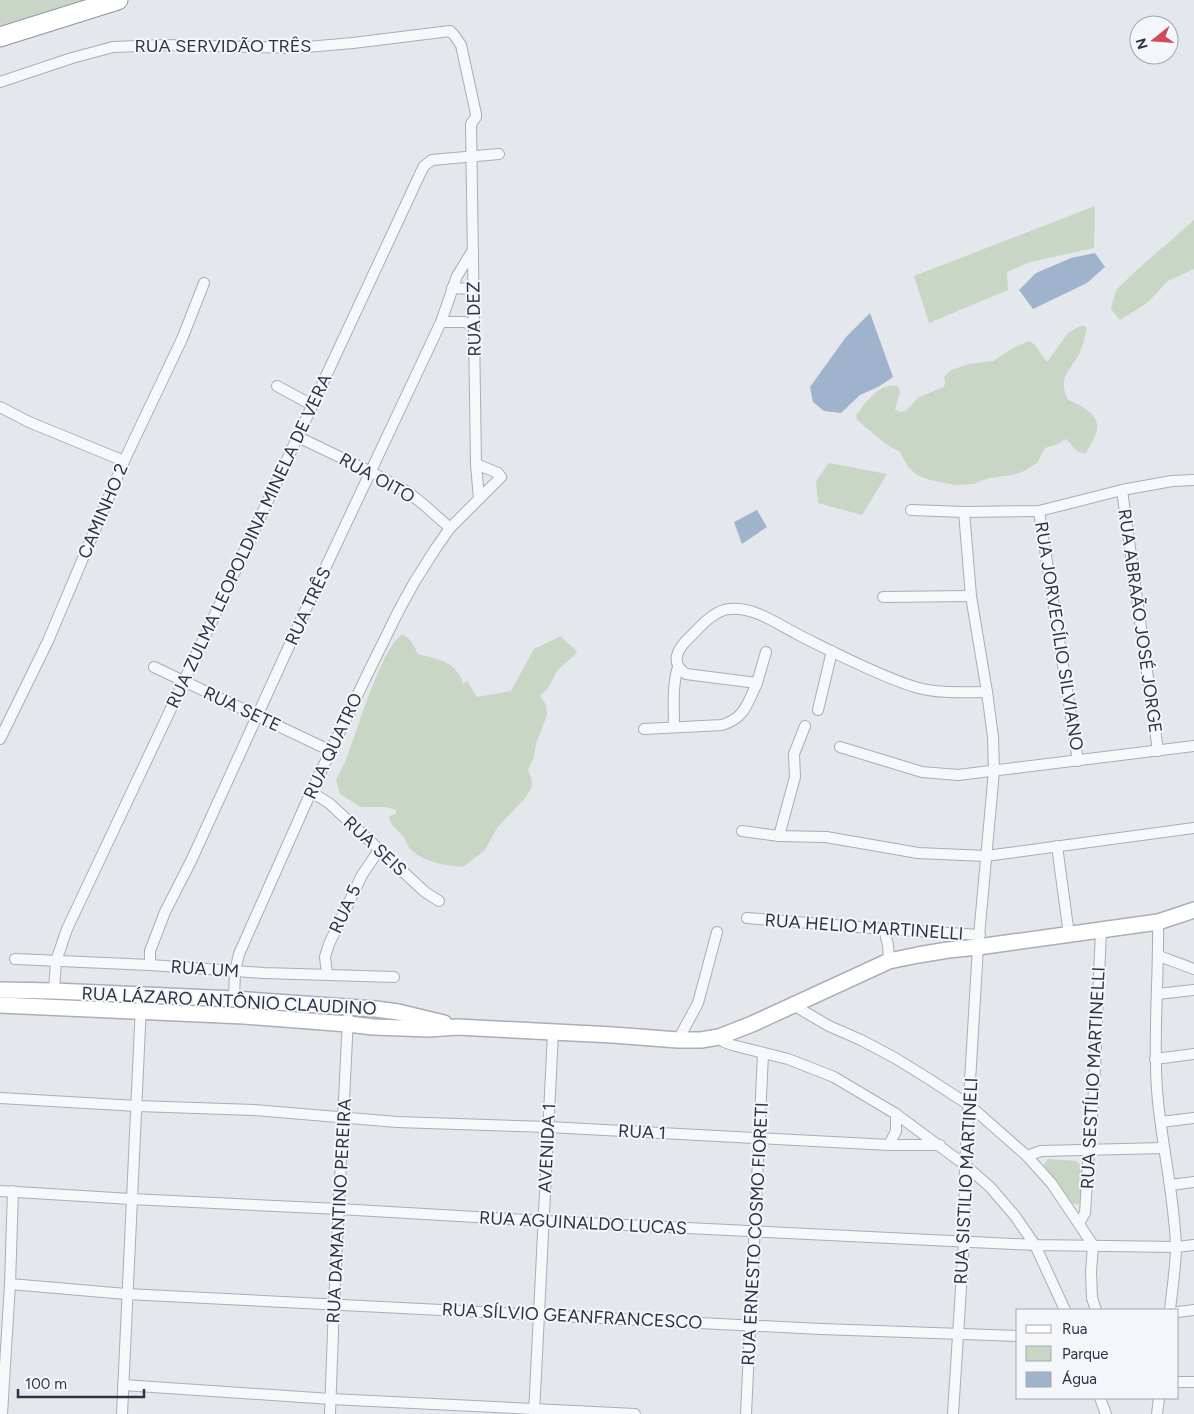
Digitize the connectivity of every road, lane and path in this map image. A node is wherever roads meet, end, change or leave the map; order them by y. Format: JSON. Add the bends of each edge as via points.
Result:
{"nodes":[{"id":1,"x":118,"y":0,"type":"edge"},
{"id":2,"x":450,"y":32,"type":"joint"},
{"id":3,"x":0,"y":38,"type":"edge"},
{"id":4,"x":0,"y":82,"type":"edge"},
{"id":5,"x":500,"y":154,"type":"dead end"},
{"id":6,"x":472,"y":156,"type":"junction"},
{"id":7,"x":473,"y":249,"type":"junction"},
{"id":8,"x":204,"y":283,"type":"dead end"},
{"id":9,"x":452,"y":288,"type":"junction"},
{"id":10,"x":474,"y":289,"type":"junction"},
{"id":11,"x":441,"y":322,"type":"junction"},
{"id":12,"x":474,"y":325,"type":"junction"},
{"id":13,"x":277,"y":386,"type":"dead end"},
{"id":14,"x":312,"y":405,"type":"junction"},
{"id":15,"x":0,"y":407,"type":"edge"},
{"id":16,"x":298,"y":437,"type":"junction"},
{"id":17,"x":124,"y":461,"type":"junction"},
{"id":18,"x":476,"y":464,"type":"junction"},
{"id":19,"x":371,"y":472,"type":"junction"},
{"id":20,"x":1194,"y":480,"type":"edge"},
{"id":21,"x":1122,"y":490,"type":"junction"},
{"id":22,"x":479,"y":499,"type":"junction"},
{"id":23,"x":911,"y":510,"type":"dead end"},
{"id":24,"x":1039,"y":511,"type":"junction"},
{"id":25,"x":964,"y":512,"type":"junction"},
{"id":26,"x":450,"y":528,"type":"junction"},
{"id":27,"x":971,"y":596,"type":"junction"},
{"id":28,"x":883,"y":597,"type":"dead end"},
{"id":29,"x":832,"y":651,"type":"junction"},
{"id":30,"x":766,"y":652,"type":"dead end"},
{"id":31,"x":154,"y":667,"type":"dead end"},
{"id":32,"x":678,"y":667,"type":"junction"},
{"id":33,"x":184,"y":682,"type":"junction"},
{"id":34,"x":756,"y":683,"type":"junction"},
{"id":35,"x":988,"y":692,"type":"junction"},
{"id":36,"x":818,"y":710,"type":"dead end"},
{"id":37,"x":258,"y":717,"type":"junction"},
{"id":38,"x":805,"y":726,"type":"dead end"},
{"id":39,"x":674,"y":727,"type":"junction"},
{"id":40,"x":644,"y":729,"type":"dead end"},
{"id":41,"x":0,"y":739,"type":"edge"},
{"id":42,"x":1194,"y":746,"type":"edge"},
{"id":43,"x":840,"y":747,"type":"dead end"},
{"id":44,"x":331,"y":751,"type":"junction"},
{"id":45,"x":1158,"y":751,"type":"junction"},
{"id":46,"x":1078,"y":761,"type":"junction"},
{"id":47,"x":994,"y":771,"type":"junction"},
{"id":48,"x":311,"y":792,"type":"junction"},
{"id":49,"x":1194,"y":828,"type":"edge"},
{"id":50,"x":742,"y":831,"type":"dead end"},
{"id":51,"x":779,"y":836,"type":"junction"},
{"id":52,"x":1057,"y":846,"type":"junction"},
{"id":53,"x":379,"y":850,"type":"junction"},
{"id":54,"x":986,"y":856,"type":"junction"},
{"id":55,"x":439,"y":901,"type":"dead end"},
{"id":56,"x":1194,"y":910,"type":"edge"},
{"id":57,"x":748,"y":918,"type":"dead end"},
{"id":58,"x":1158,"y":922,"type":"junction"},
{"id":59,"x":884,"y":929,"type":"junction"},
{"id":60,"x":1101,"y":930,"type":"junction"},
{"id":61,"x":717,"y":932,"type":"dead end"},
{"id":62,"x":1069,"y":935,"type":"junction"},
{"id":63,"x":979,"y":941,"type":"junction"},
{"id":64,"x":1159,"y":956,"type":"junction"},
{"id":65,"x":16,"y":959,"type":"dead end"},
{"id":66,"x":56,"y":962,"type":"junction"},
{"id":67,"x":890,"y":962,"type":"junction"},
{"id":68,"x":150,"y":965,"type":"junction"},
{"id":69,"x":1194,"y":969,"type":"edge"},
{"id":70,"x":235,"y":971,"type":"junction"},
{"id":71,"x":326,"y":974,"type":"junction"},
{"id":72,"x":394,"y":977,"type":"dead end"},
{"id":73,"x":0,"y":990,"type":"edge"},
{"id":74,"x":1194,"y":990,"type":"edge"},
{"id":75,"x":54,"y":991,"type":"junction"},
{"id":76,"x":1157,"y":994,"type":"junction"},
{"id":77,"x":142,"y":996,"type":"junction"},
{"id":78,"x":234,"y":999,"type":"junction"},
{"id":79,"x":0,"y":1005,"type":"edge"},
{"id":80,"x":793,"y":1005,"type":"junction"},
{"id":81,"x":348,"y":1007,"type":"junction"},
{"id":82,"x":141,"y":1012,"type":"junction"},
{"id":83,"x":348,"y":1024,"type":"junction"},
{"id":84,"x":457,"y":1027,"type":"junction"},
{"id":85,"x":553,"y":1032,"type":"junction"},
{"id":86,"x":719,"y":1037,"type":"junction"},
{"id":87,"x":678,"y":1040,"type":"junction"},
{"id":88,"x":763,"y":1054,"type":"junction"},
{"id":89,"x":1194,"y":1054,"type":"edge"},
{"id":90,"x":1155,"y":1059,"type":"junction"},
{"id":91,"x":0,"y":1098,"type":"edge"},
{"id":92,"x":969,"y":1105,"type":"junction"},
{"id":93,"x":137,"y":1106,"type":"junction"},
{"id":94,"x":896,"y":1114,"type":"junction"},
{"id":95,"x":344,"y":1117,"type":"junction"},
{"id":96,"x":1194,"y":1118,"type":"edge"},
{"id":97,"x":1161,"y":1122,"type":"junction"},
{"id":98,"x":548,"y":1127,"type":"junction"},
{"id":99,"x":760,"y":1138,"type":"junction"},
{"id":100,"x":889,"y":1145,"type":"junction"},
{"id":101,"x":940,"y":1145,"type":"junction"},
{"id":102,"x":1163,"y":1148,"type":"junction"},
{"id":103,"x":1089,"y":1150,"type":"junction"},
{"id":104,"x":1028,"y":1156,"type":"junction"},
{"id":105,"x":965,"y":1164,"type":"junction"},
{"id":106,"x":1194,"y":1182,"type":"edge"},
{"id":107,"x":1170,"y":1185,"type":"junction"},
{"id":108,"x":0,"y":1191,"type":"edge"},
{"id":109,"x":13,"y":1191,"type":"junction"},
{"id":110,"x":131,"y":1199,"type":"junction"},
{"id":111,"x":339,"y":1209,"type":"junction"},
{"id":112,"x":544,"y":1221,"type":"junction"},
{"id":113,"x":1079,"y":1223,"type":"junction"},
{"id":114,"x":754,"y":1231,"type":"junction"},
{"id":115,"x":964,"y":1241,"type":"junction"},
{"id":116,"x":1035,"y":1244,"type":"junction"},
{"id":117,"x":1092,"y":1245,"type":"junction"},
{"id":118,"x":1194,"y":1245,"type":"edge"},
{"id":119,"x":1176,"y":1247,"type":"junction"},
{"id":120,"x":10,"y":1284,"type":"junction"},
{"id":121,"x":126,"y":1294,"type":"junction"},
{"id":122,"x":334,"y":1304,"type":"junction"},
{"id":123,"x":1065,"y":1309,"type":"edge"},
{"id":124,"x":1096,"y":1309,"type":"edge"},
{"id":125,"x":1170,"y":1309,"type":"edge"},
{"id":126,"x":1194,"y":1310,"type":"edge"},
{"id":127,"x":1179,"y":1312,"type":"edge"},
{"id":128,"x":539,"y":1315,"type":"junction"},
{"id":129,"x":751,"y":1325,"type":"junction"},
{"id":130,"x":958,"y":1333,"type":"junction"},
{"id":131,"x":1016,"y":1336,"type":"edge"},
{"id":132,"x":1179,"y":1382,"type":"edge"},
{"id":133,"x":1194,"y":1382,"type":"edge"},
{"id":134,"x":123,"y":1386,"type":"junction"},
{"id":135,"x":331,"y":1399,"type":"junction"},
{"id":136,"x":1100,"y":1399,"type":"edge"},
{"id":137,"x":1159,"y":1399,"type":"edge"},
{"id":138,"x":534,"y":1411,"type":"edge"},
{"id":139,"x":2,"y":1414,"type":"edge"},
{"id":140,"x":122,"y":1414,"type":"edge"},
{"id":141,"x":330,"y":1414,"type":"edge"},
{"id":142,"x":635,"y":1414,"type":"edge"},
{"id":143,"x":746,"y":1414,"type":"edge"},
{"id":144,"x":953,"y":1414,"type":"edge"},
{"id":145,"x":1106,"y":1414,"type":"edge"},
{"id":146,"x":1157,"y":1414,"type":"edge"}],
"edges":[{"from":1,"to":3,"type":"highway"},
{"from":2,"to":4,"type":"street","name":"RUA SERVIDÃO TRÊS","via":[[295,48],[113,47]]},
{"from":2,"to":6,"type":"street","name":"RUA DEZ","via":[[461,45],[474,105]]},
{"from":5,"to":6,"type":"street","name":"RUA ZULMA LEOPOLDINA MINELA DE VERA"},
{"from":6,"to":7,"type":"street","name":"RUA DEZ"},
{"from":6,"to":14,"type":"street","name":"RUA ZULMA LEOPOLDINA MINELA DE VERA","via":[[432,160],[424,166]]},
{"from":7,"to":9,"type":"street","name":"RUA TRÊS"},
{"from":7,"to":10,"type":"street","name":"RUA DEZ"},
{"from":8,"to":17,"type":"street","name":"CAMINHO 2","via":[[182,340]]},
{"from":9,"to":10,"type":"street"},
{"from":9,"to":11,"type":"street","name":"RUA TRÊS"},
{"from":10,"to":12,"type":"street","name":"RUA DEZ"},
{"from":11,"to":12,"type":"street"},
{"from":11,"to":19,"type":"street","name":"RUA TRÊS"},
{"from":12,"to":18,"type":"street","name":"RUA DEZ"},
{"from":13,"to":14,"type":"street"},
{"from":14,"to":16,"type":"street","name":"RUA ZULMA LEOPOLDINA MINELA DE VERA"},
{"from":15,"to":17,"type":"street"},
{"from":16,"to":19,"type":"street","name":"RUA OITO"},
{"from":16,"to":33,"type":"street","name":"RUA ZULMA LEOPOLDINA MINELA DE VERA"},
{"from":17,"to":41,"type":"street","name":"CAMINHO 2","via":[[48,641]]},
{"from":18,"to":22,"type":"street","name":"RUA DEZ"},
{"from":18,"to":22,"type":"street","via":[[501,477]]},
{"from":19,"to":26,"type":"street","name":"RUA OITO","via":[[408,492]]},
{"from":19,"to":37,"type":"street","name":"RUA TRÊS"},
{"from":20,"to":21,"type":"street"},
{"from":21,"to":24,"type":"street"},
{"from":21,"to":45,"type":"street","name":"RUA ABRAÃO JOSÉ JORGE"},
{"from":22,"to":26,"type":"street","name":"RUA QUATRO"},
{"from":23,"to":25,"type":"street"},
{"from":24,"to":25,"type":"street"},
{"from":24,"to":46,"type":"street","name":"RUA JORVECÍLIO SILVIANO"},
{"from":25,"to":27,"type":"street","name":"RUA SISTILIO MARTINELI"},
{"from":26,"to":44,"type":"street","name":"RUA QUATRO","via":[[398,612]]},
{"from":27,"to":28,"type":"street"},
{"from":27,"to":35,"type":"street","name":"RUA SISTILIO MARTINELI"},
{"from":29,"to":32,"type":"street","via":[[768,618],[730,608],[719,611],[683,644],[677,655]]},
{"from":29,"to":35,"type":"street","via":[[916,687]]},
{"from":29,"to":36,"type":"street"},
{"from":30,"to":34,"type":"street"},
{"from":31,"to":33,"type":"street","name":"RUA SETE"},
{"from":32,"to":34,"type":"street","via":[[686,674]]},
{"from":32,"to":39,"type":"street","via":[[675,674]]},
{"from":33,"to":37,"type":"street","name":"RUA SETE"},
{"from":33,"to":66,"type":"street","name":"RUA ZULMA LEOPOLDINA MINELA DE VERA","via":[[67,929]]},
{"from":34,"to":39,"type":"street","via":[[742,714],[731,722]]},
{"from":35,"to":47,"type":"street","name":"RUA SISTILIO MARTINELI"},
{"from":37,"to":44,"type":"street","name":"RUA SETE"},
{"from":37,"to":68,"type":"street","name":"RUA TRÊS","via":[[165,912],[150,952]]},
{"from":38,"to":51,"type":"street","via":[[794,754],[795,777]]},
{"from":39,"to":40,"type":"street"},
{"from":42,"to":45,"type":"street"},
{"from":43,"to":47,"type":"street","via":[[922,772],[958,775]]},
{"from":44,"to":48,"type":"street","name":"RUA QUATRO"},
{"from":45,"to":46,"type":"street"},
{"from":46,"to":47,"type":"street"},
{"from":47,"to":54,"type":"street","name":"RUA SISTILIO MARTINELI"},
{"from":48,"to":53,"type":"street","name":"RUA SEIS","via":[[329,803]]},
{"from":48,"to":70,"type":"street","name":"RUA QUATRO","via":[[244,941]]},
{"from":49,"to":52,"type":"street"},
{"from":50,"to":51,"type":"street"},
{"from":51,"to":54,"type":"street","via":[[826,837],[918,854]]},
{"from":52,"to":54,"type":"street"},
{"from":52,"to":62,"type":"street"},
{"from":53,"to":55,"type":"street","name":"RUA SEIS"},
{"from":53,"to":71,"type":"street","name":"RUA 5","via":[[362,875],[329,944]]},
{"from":54,"to":63,"type":"street","name":"RUA SISTILIO MARTINELI"},
{"from":56,"to":58,"type":"main road","name":"RUA LÁZARO ANTÔNIO CLAUDINO"},
{"from":57,"to":59,"type":"street","name":"RUA HELIO MARTINELLI"},
{"from":58,"to":60,"type":"main road","name":"RUA LÁZARO ANTÔNIO CLAUDINO"},
{"from":58,"to":64,"type":"street"},
{"from":59,"to":63,"type":"street","name":"RUA HELIO MARTINELLI"},
{"from":59,"to":67,"type":"street"},
{"from":60,"to":62,"type":"main road","name":"RUA LÁZARO ANTÔNIO CLAUDINO"},
{"from":60,"to":103,"type":"street","name":"RUA SESTÍLIO MARTINELLI"},
{"from":61,"to":87,"type":"street","via":[[698,1003]]},
{"from":62,"to":63,"type":"main road","name":"RUA LÁZARO ANTÔNIO CLAUDINO"},
{"from":63,"to":67,"type":"main road","name":"RUA LÁZARO ANTÔNIO CLAUDINO"},
{"from":63,"to":92,"type":"street","name":"RUA SISTILIO MARTINELI"},
{"from":64,"to":69,"type":"street"},
{"from":64,"to":76,"type":"street"},
{"from":65,"to":66,"type":"street","name":"RUA UM"},
{"from":66,"to":68,"type":"street","name":"RUA UM"},
{"from":66,"to":75,"type":"street","name":"RUA ZULMA LEOPOLDINA MINELA DE VERA"},
{"from":67,"to":80,"type":"main road","name":"RUA LÁZARO ANTÔNIO CLAUDINO"},
{"from":68,"to":70,"type":"street","name":"RUA UM"},
{"from":70,"to":71,"type":"street","name":"RUA UM"},
{"from":70,"to":78,"type":"street","name":"RUA QUATRO"},
{"from":71,"to":72,"type":"street","name":"RUA UM"},
{"from":73,"to":75,"type":"main road","name":"RUA LÁZARO ANTÔNIO CLAUDINO"},
{"from":74,"to":76,"type":"street"},
{"from":75,"to":77,"type":"main road","name":"RUA LÁZARO ANTÔNIO CLAUDINO"},
{"from":76,"to":90,"type":"street"},
{"from":77,"to":78,"type":"main road","name":"RUA LÁZARO ANTÔNIO CLAUDINO"},
{"from":77,"to":82,"type":"street"},
{"from":78,"to":81,"type":"main road","name":"RUA LÁZARO ANTÔNIO CLAUDINO"},
{"from":79,"to":82,"type":"main road","name":"RUA LÁZARO ANTÔNIO CLAUDINO"},
{"from":80,"to":86,"type":"main road","name":"RUA LÁZARO ANTÔNIO CLAUDINO"},
{"from":80,"to":92,"type":"street","via":[[895,1058]]},
{"from":81,"to":83,"type":"street","name":"RUA DAMANTINO PEREIRA"},
{"from":81,"to":84,"type":"main road","name":"RUA LÁZARO ANTÔNIO CLAUDINO","via":[[398,1012]]},
{"from":82,"to":83,"type":"main road","name":"RUA LÁZARO ANTÔNIO CLAUDINO"},
{"from":82,"to":93,"type":"street"},
{"from":83,"to":84,"type":"main road","name":"RUA LÁZARO ANTÔNIO CLAUDINO","via":[[383,1028]]},
{"from":83,"to":95,"type":"street","name":"RUA DAMANTINO PEREIRA"},
{"from":84,"to":85,"type":"main road","name":"RUA LÁZARO ANTÔNIO CLAUDINO"},
{"from":85,"to":87,"type":"main road","name":"RUA LÁZARO ANTÔNIO CLAUDINO"},
{"from":85,"to":98,"type":"street","name":"AVENIDA 1"},
{"from":86,"to":87,"type":"main road","name":"RUA LÁZARO ANTÔNIO CLAUDINO"},
{"from":86,"to":88,"type":"street","via":[[724,1042]]},
{"from":88,"to":94,"type":"street","via":[[788,1059],[834,1078]]},
{"from":88,"to":99,"type":"street","name":"RUA ERNESTO COSMO FIORETI"},
{"from":89,"to":90,"type":"street"},
{"from":90,"to":97,"type":"street"},
{"from":91,"to":93,"type":"street","name":"RUA 1"},
{"from":92,"to":104,"type":"street"},
{"from":92,"to":105,"type":"street","name":"RUA SISTILIO MARTINELI"},
{"from":93,"to":95,"type":"street","name":"RUA 1"},
{"from":93,"to":110,"type":"street"},
{"from":94,"to":100,"type":"street","via":[[896,1131]]},
{"from":94,"to":101,"type":"street"},
{"from":95,"to":98,"type":"street","name":"RUA 1"},
{"from":95,"to":111,"type":"street","name":"RUA DAMANTINO PEREIRA"},
{"from":96,"to":97,"type":"street"},
{"from":97,"to":102,"type":"street"},
{"from":98,"to":99,"type":"street","name":"RUA 1"},
{"from":98,"to":112,"type":"street","name":"AVENIDA 1"},
{"from":99,"to":100,"type":"street","name":"RUA 1"},
{"from":99,"to":114,"type":"street","name":"RUA ERNESTO COSMO FIORETI"},
{"from":100,"to":101,"type":"street","name":"RUA 1"},
{"from":101,"to":105,"type":"street"},
{"from":102,"to":103,"type":"street"},
{"from":102,"to":107,"type":"street"},
{"from":103,"to":104,"type":"street","via":[[1041,1150]]},
{"from":103,"to":113,"type":"street","name":"RUA SESTÍLIO MARTINELLI","via":[[1085,1213]]},
{"from":104,"to":113,"type":"street"},
{"from":105,"to":115,"type":"street","name":"RUA SISTILIO MARTINELI"},
{"from":105,"to":116,"type":"street","via":[[990,1187]]},
{"from":106,"to":107,"type":"street"},
{"from":107,"to":119,"type":"street"},
{"from":108,"to":109,"type":"street","name":"RUA AGUINALDO LUCAS"},
{"from":109,"to":110,"type":"street","name":"RUA AGUINALDO LUCAS"},
{"from":109,"to":120,"type":"street"},
{"from":110,"to":111,"type":"street","name":"RUA AGUINALDO LUCAS"},
{"from":110,"to":121,"type":"street"},
{"from":111,"to":112,"type":"street","name":"RUA AGUINALDO LUCAS"},
{"from":111,"to":122,"type":"street","name":"RUA DAMANTINO PEREIRA"},
{"from":112,"to":114,"type":"street","name":"RUA AGUINALDO LUCAS"},
{"from":112,"to":128,"type":"street","name":"AVENIDA 1"},
{"from":113,"to":117,"type":"street"},
{"from":114,"to":115,"type":"street","name":"RUA AGUINALDO LUCAS"},
{"from":114,"to":129,"type":"street","name":"RUA ERNESTO COSMO FIORETI"},
{"from":115,"to":116,"type":"street","name":"RUA AGUINALDO LUCAS"},
{"from":115,"to":130,"type":"street","name":"RUA SISTILIO MARTINELI"},
{"from":116,"to":117,"type":"street"},
{"from":116,"to":123,"type":"street"},
{"from":117,"to":119,"type":"street"},
{"from":117,"to":124,"type":"street","via":[[1092,1298]]},
{"from":118,"to":119,"type":"street"},
{"from":119,"to":125,"type":"street"},
{"from":120,"to":121,"type":"street","name":"RUA SÍLVIO GEANFRANCESCO"},
{"from":120,"to":139,"type":"street"},
{"from":121,"to":122,"type":"street","name":"RUA SÍLVIO GEANFRANCESCO"},
{"from":121,"to":134,"type":"street"},
{"from":122,"to":128,"type":"street","name":"RUA SÍLVIO GEANFRANCESCO"},
{"from":122,"to":135,"type":"street","name":"RUA DAMANTINO PEREIRA"},
{"from":126,"to":127,"type":"street"},
{"from":128,"to":129,"type":"street","name":"RUA SÍLVIO GEANFRANCESCO"},
{"from":128,"to":138,"type":"street","name":"AVENIDA 1"},
{"from":129,"to":130,"type":"street","name":"RUA SÍLVIO GEANFRANCESCO"},
{"from":129,"to":143,"type":"street","name":"RUA ERNESTO COSMO FIORETI"},
{"from":130,"to":131,"type":"street","name":"RUA SÍLVIO GEANFRANCESCO"},
{"from":130,"to":144,"type":"street","name":"RUA SISTILIO MARTINELI"},
{"from":132,"to":133,"type":"street"},
{"from":134,"to":135,"type":"street"},
{"from":134,"to":140,"type":"street"},
{"from":135,"to":138,"type":"street"},
{"from":135,"to":141,"type":"street","name":"RUA DAMANTINO PEREIRA"},
{"from":136,"to":145,"type":"street"},
{"from":137,"to":146,"type":"street"},
{"from":138,"to":142,"type":"street"}]}
